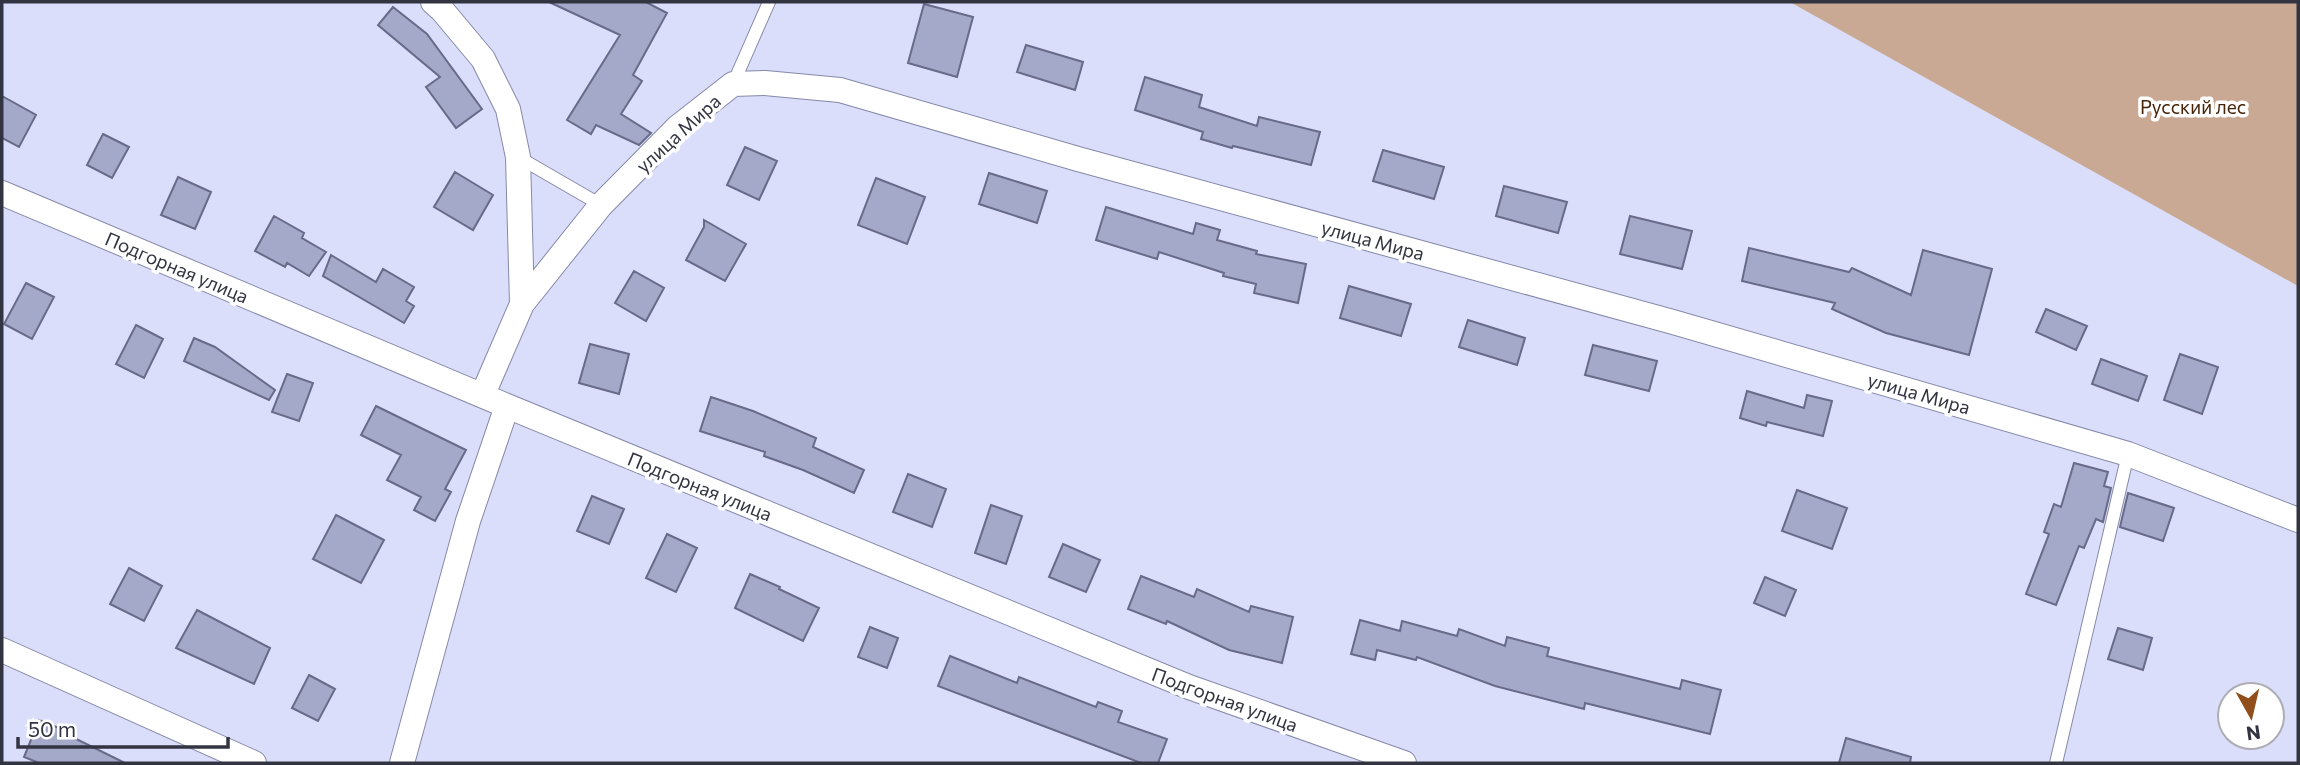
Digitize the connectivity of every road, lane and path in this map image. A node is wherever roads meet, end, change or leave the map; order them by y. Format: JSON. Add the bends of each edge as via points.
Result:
{"nodes":[{"id":1,"x":433,"y":2,"type":"edge"},
{"id":2,"x":769,"y":2,"type":"edge"},
{"id":3,"x":733,"y":84,"type":"junction"},
{"id":4,"x":518,"y":157,"type":"junction"},
{"id":5,"x":2,"y":194,"type":"edge"},
{"id":6,"x":601,"y":205,"type":"junction"},
{"id":7,"x":522,"y":304,"type":"junction"},
{"id":8,"x":482,"y":394,"type":"junction"},
{"id":9,"x":507,"y":406,"type":"junction"},
{"id":10,"x":2128,"y":454,"type":"junction"},
{"id":11,"x":2298,"y":520,"type":"edge"},
{"id":12,"x":2,"y":650,"type":"edge"},
{"id":13,"x":254,"y":763,"type":"edge"},
{"id":14,"x":402,"y":763,"type":"edge"},
{"id":15,"x":1404,"y":763,"type":"edge"},
{"id":16,"x":2056,"y":763,"type":"edge"}],
"edges":[{"from":1,"to":4,"type":"street","via":[[483,59],[508,109]]},
{"from":2,"to":3,"type":"lane"},
{"from":3,"to":6,"type":"street","name":"улица Мира","via":[[678,128]]},
{"from":3,"to":10,"type":"street","name":"улица Мира","via":[[840,90],[1104,167],[1673,321]]},
{"from":4,"to":6,"type":"lane"},
{"from":4,"to":7,"type":"street"},
{"from":5,"to":8,"type":"street","name":"Подгорная улица"},
{"from":6,"to":7,"type":"street","name":"улица Мира"},
{"from":7,"to":8,"type":"street"},
{"from":8,"to":9,"type":"street","name":"Подгорная улица"},
{"from":9,"to":14,"type":"street","via":[[468,521]]},
{"from":9,"to":15,"type":"street","name":"Подгорная улица","via":[[1189,687]]},
{"from":10,"to":11,"type":"street","name":"улица Мира"},
{"from":10,"to":16,"type":"lane"},
{"from":12,"to":13,"type":"street"}]}
